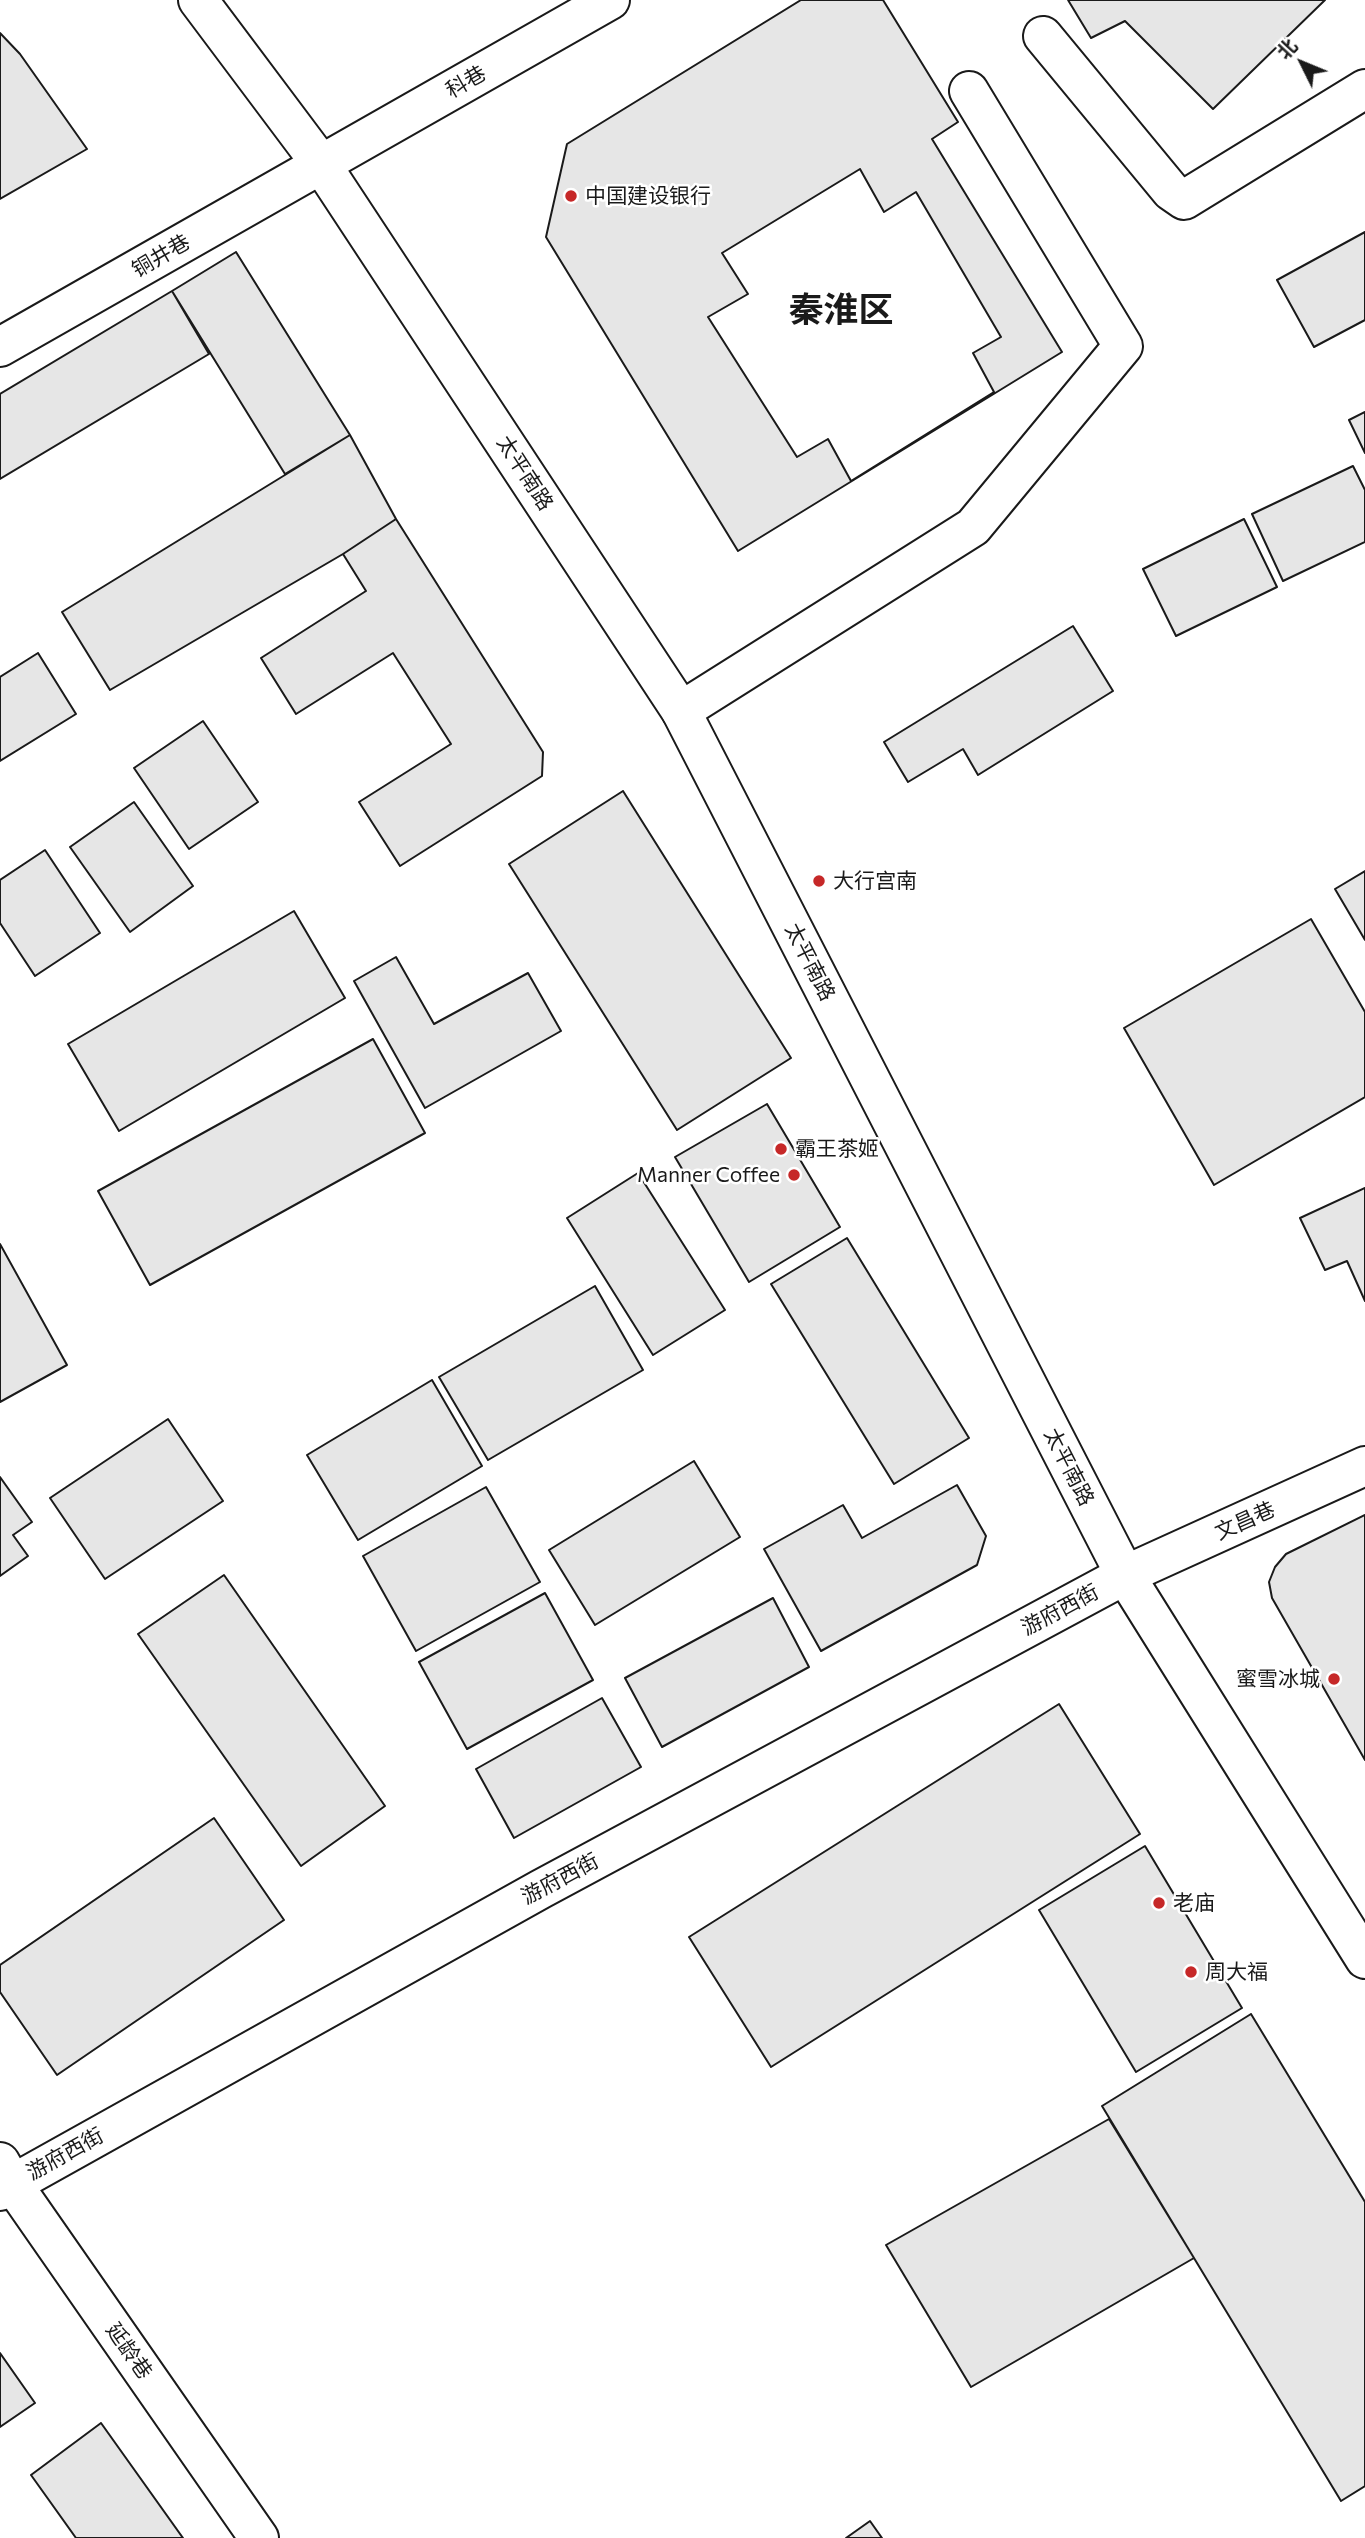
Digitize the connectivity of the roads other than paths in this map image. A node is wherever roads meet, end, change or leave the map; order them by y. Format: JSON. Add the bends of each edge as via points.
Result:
{"nodes":[{"id":1,"x":198,"y":0,"type":"edge"},
{"id":2,"x":610,"y":0,"type":"edge"},
{"id":3,"x":1043,"y":36,"type":"dead end"},
{"id":4,"x":1365,"y":89,"type":"edge"},
{"id":5,"x":969,"y":91,"type":"dead end"},
{"id":6,"x":321,"y":164,"type":"junction"},
{"id":7,"x":0,"y":347,"type":"edge"},
{"id":8,"x":681,"y":711,"type":"junction"},
{"id":9,"x":1365,"y":1466,"type":"edge"},
{"id":10,"x":1125,"y":1575,"type":"junction"},
{"id":11,"x":1365,"y":1959,"type":"edge"},
{"id":12,"x":4,"y":2179,"type":"edge"},
{"id":13,"x":259,"y":2538,"type":"edge"}],
"edges":[{"from":1,"to":6,"type":"street","name":"太平南路"},
{"from":2,"to":6,"type":"street","name":"科巷"},
{"from":3,"to":4,"type":"street","via":[[1171,191],[1184,200]]},
{"from":5,"to":8,"type":"street","via":[[1124,346],[974,527]]},
{"from":6,"to":7,"type":"street","name":"铜井巷"},
{"from":6,"to":8,"type":"street","name":"太平南路"},
{"from":8,"to":10,"type":"street","name":"太平南路"},
{"from":9,"to":10,"type":"street","name":"文昌巷"},
{"from":10,"to":11,"type":"street","name":"太平南路"},
{"from":10,"to":12,"type":"street","name":"游府西街"},
{"from":12,"to":13,"type":"street","name":"延龄巷"}]}
